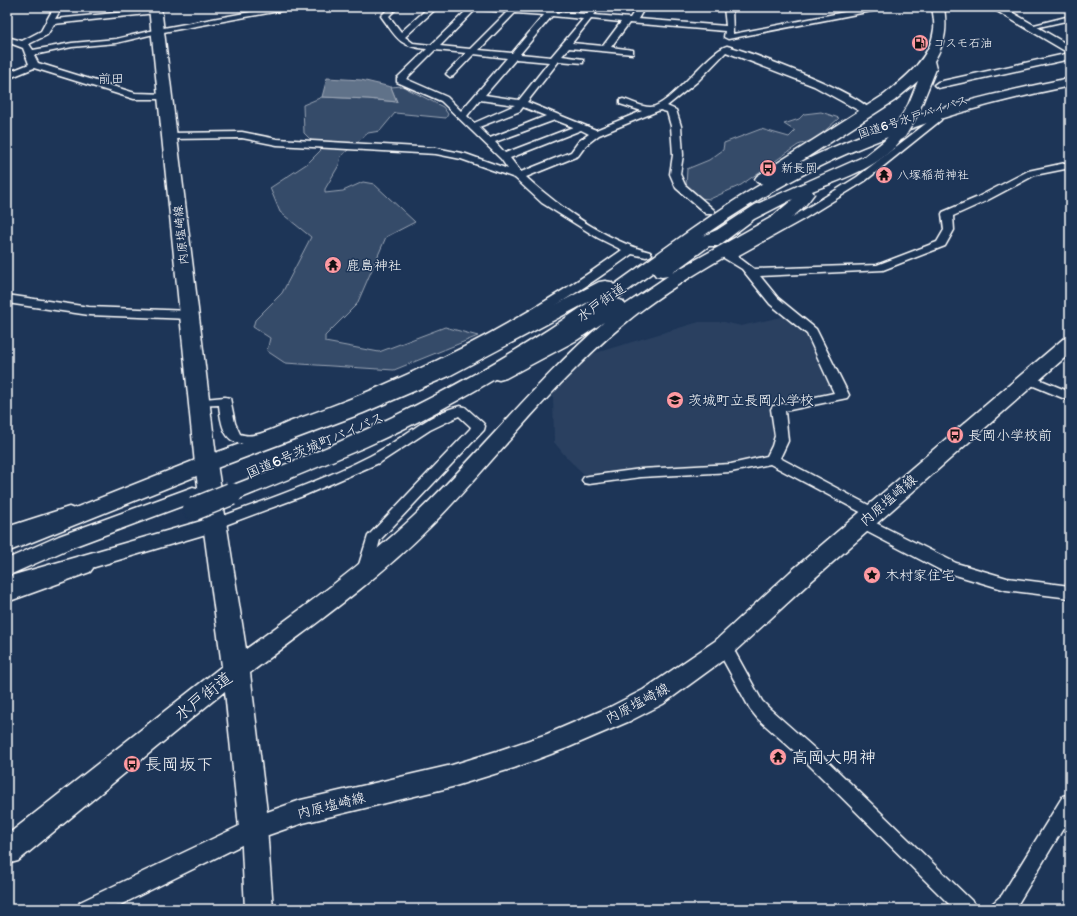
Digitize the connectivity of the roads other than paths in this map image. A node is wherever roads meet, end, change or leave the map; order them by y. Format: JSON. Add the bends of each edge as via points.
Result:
{"nodes":[{"id":1,"x":58,"y":7,"type":"edge"},
{"id":2,"x":290,"y":7,"type":"edge"},
{"id":3,"x":394,"y":7,"type":"edge"},
{"id":4,"x":434,"y":7,"type":"edge"},
{"id":5,"x":474,"y":7,"type":"edge"},
{"id":6,"x":477,"y":7,"type":"edge"},
{"id":7,"x":556,"y":7,"type":"edge"},
{"id":8,"x":596,"y":7,"type":"edge"},
{"id":9,"x":641,"y":7,"type":"edge"},
{"id":10,"x":728,"y":7,"type":"edge"},
{"id":11,"x":882,"y":7,"type":"edge"},
{"id":12,"x":938,"y":7,"type":"edge"},
{"id":13,"x":994,"y":7,"type":"edge"},
{"id":14,"x":156,"y":9,"type":"edge"},
{"id":15,"x":514,"y":9,"type":"edge"},
{"id":16,"x":549,"y":14,"type":"junction"},
{"id":17,"x":588,"y":18,"type":"junction"},
{"id":18,"x":1070,"y":18,"type":"edge"},
{"id":19,"x":629,"y":21,"type":"junction"},
{"id":20,"x":51,"y":22,"type":"junction"},
{"id":21,"x":1030,"y":27,"type":"junction"},
{"id":22,"x":158,"y":31,"type":"junction"},
{"id":23,"x":729,"y":33,"type":"junction"},
{"id":24,"x":401,"y":36,"type":"junction"},
{"id":25,"x":7,"y":39,"type":"edge"},
{"id":26,"x":24,"y":44,"type":"junction"},
{"id":27,"x":566,"y":45,"type":"junction"},
{"id":28,"x":433,"y":48,"type":"junction"},
{"id":29,"x":605,"y":49,"type":"junction"},
{"id":30,"x":726,"y":49,"type":"junction"},
{"id":31,"x":1070,"y":51,"type":"edge"},
{"id":32,"x":473,"y":52,"type":"junction"},
{"id":33,"x":630,"y":52,"type":"dead end"},
{"id":34,"x":30,"y":53,"type":"junction"},
{"id":35,"x":513,"y":56,"type":"junction"},
{"id":36,"x":1070,"y":56,"type":"edge"},
{"id":37,"x":554,"y":59,"type":"junction"},
{"id":38,"x":580,"y":61,"type":"dead end"},
{"id":39,"x":929,"y":61,"type":"junction"},
{"id":40,"x":34,"y":65,"type":"junction"},
{"id":41,"x":450,"y":74,"type":"dead end"},
{"id":42,"x":7,"y":76,"type":"edge"},
{"id":43,"x":1070,"y":76,"type":"edge"},
{"id":44,"x":1070,"y":82,"type":"edge"},
{"id":45,"x":938,"y":85,"type":"dead end"},
{"id":46,"x":165,"y":96,"type":"junction"},
{"id":47,"x":478,"y":97,"type":"junction"},
{"id":48,"x":623,"y":102,"type":"dead end"},
{"id":49,"x":521,"y":103,"type":"junction"},
{"id":50,"x":660,"y":107,"type":"junction"},
{"id":51,"x":650,"y":110,"type":"junction"},
{"id":52,"x":868,"y":112,"type":"junction"},
{"id":53,"x":935,"y":115,"type":"junction"},
{"id":54,"x":556,"y":116,"type":"junction"},
{"id":55,"x":461,"y":117,"type":"junction"},
{"id":56,"x":471,"y":127,"type":"junction"},
{"id":57,"x":581,"y":127,"type":"junction"},
{"id":58,"x":596,"y":133,"type":"junction"},
{"id":59,"x":880,"y":135,"type":"junction"},
{"id":60,"x":169,"y":136,"type":"junction"},
{"id":61,"x":487,"y":142,"type":"junction"},
{"id":62,"x":504,"y":157,"type":"junction"},
{"id":63,"x":1070,"y":165,"type":"edge"},
{"id":64,"x":519,"y":176,"type":"junction"},
{"id":65,"x":817,"y":178,"type":"dead end"},
{"id":66,"x":770,"y":181,"type":"junction"},
{"id":67,"x":806,"y":194,"type":"dead end"},
{"id":68,"x":710,"y":212,"type":"junction"},
{"id":69,"x":722,"y":233,"type":"junction"},
{"id":70,"x":638,"y":252,"type":"junction"},
{"id":71,"x":725,"y":254,"type":"junction"},
{"id":72,"x":751,"y":273,"type":"junction"},
{"id":73,"x":606,"y":286,"type":"junction"},
{"id":74,"x":652,"y":294,"type":"junction"},
{"id":75,"x":7,"y":299,"type":"edge"},
{"id":76,"x":190,"y":315,"type":"junction"},
{"id":77,"x":1070,"y":343,"type":"edge"},
{"id":78,"x":1029,"y":379,"type":"junction"},
{"id":79,"x":1070,"y":397,"type":"edge"},
{"id":80,"x":199,"y":403,"type":"junction"},
{"id":81,"x":420,"y":412,"type":"junction"},
{"id":82,"x":772,"y":459,"type":"junction"},
{"id":83,"x":206,"y":464,"type":"junction"},
{"id":84,"x":588,"y":480,"type":"dead end"},
{"id":85,"x":230,"y":488,"type":"junction"},
{"id":86,"x":120,"y":500,"type":"junction"},
{"id":87,"x":193,"y":502,"type":"junction"},
{"id":88,"x":868,"y":518,"type":"junction"},
{"id":89,"x":215,"y":524,"type":"junction"},
{"id":90,"x":7,"y":532,"type":"edge"},
{"id":91,"x":7,"y":544,"type":"edge"},
{"id":92,"x":103,"y":556,"type":"junction"},
{"id":93,"x":7,"y":568,"type":"edge"},
{"id":94,"x":7,"y":574,"type":"edge"},
{"id":95,"x":364,"y":574,"type":"junction"},
{"id":96,"x":7,"y":585,"type":"edge"},
{"id":97,"x":1070,"y":592,"type":"edge"},
{"id":98,"x":7,"y":597,"type":"edge"},
{"id":99,"x":724,"y":647,"type":"junction"},
{"id":100,"x":236,"y":669,"type":"junction"},
{"id":101,"x":1070,"y":801,"type":"edge"},
{"id":102,"x":254,"y":828,"type":"junction"},
{"id":103,"x":7,"y":852,"type":"edge"},
{"id":104,"x":89,"y":909,"type":"edge"},
{"id":105,"x":259,"y":909,"type":"edge"},
{"id":106,"x":967,"y":909,"type":"edge"},
{"id":107,"x":1000,"y":909,"type":"edge"}],
"edges":[{"from":1,"to":20,"type":"street"},
{"from":2,"to":22,"type":"street"},
{"from":3,"to":24,"type":"street","via":[[385,16]]},
{"from":4,"to":24,"type":"street"},
{"from":5,"to":28,"type":"street"},
{"from":6,"to":15,"type":"street"},
{"from":7,"to":16,"type":"street"},
{"from":8,"to":17,"type":"street"},
{"from":9,"to":19,"type":"street"},
{"from":10,"to":23,"type":"street"},
{"from":11,"to":23,"type":"street"},
{"from":12,"to":39,"type":"main road","via":[[940,33]]},
{"from":13,"to":21,"type":"main road"},
{"from":14,"to":20,"type":"street"},
{"from":14,"to":22,"type":"main road","name":"内原塩崎線"},
{"from":15,"to":16,"type":"street"},
{"from":15,"to":32,"type":"street"},
{"from":16,"to":17,"type":"street"},
{"from":16,"to":35,"type":"street"},
{"from":17,"to":19,"type":"street"},
{"from":17,"to":27,"type":"street"},
{"from":18,"to":21,"type":"street"},
{"from":19,"to":23,"type":"street"},
{"from":19,"to":29,"type":"street"},
{"from":20,"to":26,"type":"street","via":[[44,33]]},
{"from":21,"to":31,"type":"main road"},
{"from":22,"to":34,"type":"street","via":[[116,41],[72,45]]},
{"from":22,"to":46,"type":"main road","name":"内原塩崎線"},
{"from":23,"to":30,"type":"street"},
{"from":24,"to":28,"type":"street","via":[[411,45]]},
{"from":25,"to":26,"type":"street"},
{"from":26,"to":34,"type":"street"},
{"from":27,"to":29,"type":"street"},
{"from":27,"to":37,"type":"street"},
{"from":28,"to":32,"type":"street"},
{"from":28,"to":55,"type":"street","via":[[400,80],[444,99]]},
{"from":29,"to":33,"type":"street"},
{"from":30,"to":50,"type":"street","via":[[722,50],[695,79]]},
{"from":30,"to":52,"type":"street","via":[[823,85]]},
{"from":32,"to":35,"type":"street"},
{"from":32,"to":41,"type":"street"},
{"from":34,"to":40,"type":"street"},
{"from":35,"to":37,"type":"street"},
{"from":35,"to":47,"type":"street"},
{"from":36,"to":45,"type":"street"},
{"from":37,"to":38,"type":"street"},
{"from":37,"to":49,"type":"street"},
{"from":39,"to":52,"type":"main road","via":[[902,88]]},
{"from":39,"to":69,"type":"main road","bridge":true,"via":[[929,69],[914,108],[887,147],[866,163],[783,197]]},
{"from":40,"to":42,"type":"street"},
{"from":40,"to":46,"type":"street","via":[[134,96]]},
{"from":43,"to":66,"type":"main road","name":"国道6号水戸バイパス","via":[[984,94],[913,115],[842,141]]},
{"from":44,"to":53,"type":"main road","name":"国道6号水戸バイパス","via":[[992,99]]},
{"from":46,"to":60,"type":"main road","name":"内原塩崎線"},
{"from":47,"to":49,"type":"street"},
{"from":47,"to":55,"type":"street"},
{"from":48,"to":51,"type":"street"},
{"from":49,"to":54,"type":"street"},
{"from":49,"to":56,"type":"street","via":[[517,109]]},
{"from":50,"to":51,"type":"street"},
{"from":50,"to":68,"type":"street","via":[[671,110],[676,126],[678,155],[675,174],[680,186]]},
{"from":51,"to":58,"type":"street"},
{"from":52,"to":66,"type":"main road"},
{"from":53,"to":59,"type":"main road","name":"国道6号水戸バイパス"},
{"from":53,"to":71,"type":"street","via":[[938,118],[860,179],[798,218]]},
{"from":54,"to":57,"type":"street"},
{"from":54,"to":61,"type":"street"},
{"from":55,"to":56,"type":"street"},
{"from":56,"to":61,"type":"street"},
{"from":57,"to":58,"type":"street"},
{"from":57,"to":62,"type":"street"},
{"from":58,"to":64,"type":"street","via":[[582,143],[575,154]]},
{"from":59,"to":65,"type":"main road","via":[[835,160]]},
{"from":59,"to":66,"type":"main road","name":"国道6号水戸バイパス"},
{"from":60,"to":64,"type":"street","via":[[242,135],[277,142],[436,150],[463,156]]},
{"from":60,"to":76,"type":"main road","name":"内原塩崎線"},
{"from":61,"to":62,"type":"street"},
{"from":62,"to":64,"type":"street"},
{"from":63,"to":72,"type":"street","via":[[1032,173],[947,214],[950,230],[941,244],[879,268]]},
{"from":64,"to":70,"type":"street","via":[[546,201],[571,217],[602,236]]},
{"from":66,"to":68,"type":"main road","name":"水戸街道"},
{"from":66,"to":81,"type":"main road","name":"水戸街道","via":[[547,339]]},
{"from":67,"to":71,"type":"main road","via":[[785,215]]},
{"from":68,"to":70,"type":"main road","name":"水戸街道"},
{"from":69,"to":74,"type":"main road"},
{"from":69,"to":81,"type":"main road","via":[[704,242],[570,336],[502,373]]},
{"from":70,"to":73,"type":"main road","name":"水戸街道"},
{"from":70,"to":80,"type":"street","via":[[465,353],[381,392],[300,422],[259,436],[239,439],[230,429],[225,401]]},
{"from":71,"to":72,"type":"street"},
{"from":71,"to":74,"type":"main road"},
{"from":72,"to":82,"type":"street","via":[[774,301],[812,332],[842,395],[778,409],[782,439]]},
{"from":73,"to":83,"type":"main road","via":[[442,372],[356,409]]},
{"from":73,"to":85,"type":"main road","name":"国道6号茨城町バイパス","via":[[523,341],[401,407]]},
{"from":74,"to":95,"type":"main road","via":[[582,351],[446,497]]},
{"from":75,"to":76,"type":"street","via":[[89,310]]},
{"from":76,"to":80,"type":"main road","name":"内原塩崎線"},
{"from":77,"to":78,"type":"main road","name":"内原塩崎線"},
{"from":78,"to":79,"type":"street"},
{"from":78,"to":88,"type":"main road","name":"内原塩崎線"},
{"from":80,"to":83,"type":"main road","name":"内原塩崎線"},
{"from":81,"to":85,"type":"main road","name":"国道6号茨城町バイパス","via":[[358,442]]},
{"from":82,"to":84,"type":"street","via":[[731,468],[641,473]]},
{"from":82,"to":88,"type":"street"},
{"from":83,"to":86,"type":"main road"},
{"from":83,"to":89,"type":"main road","name":"水戸街道"},
{"from":85,"to":87,"type":"main road","name":"国道6号茨城町バイパス","bridge":true},
{"from":86,"to":90,"type":"street","via":[[72,511]]},
{"from":86,"to":91,"type":"main road"},
{"from":87,"to":93,"type":"main road","name":"国道6号茨城町バイパス","via":[[67,541]]},
{"from":87,"to":94,"type":"main road","name":"国道6号茨城町バイパス"},
{"from":88,"to":97,"type":"street","via":[[949,567],[1006,584]]},
{"from":88,"to":99,"type":"main road","name":"内原塩崎線"},
{"from":89,"to":92,"type":"main road"},
{"from":89,"to":95,"type":"street","via":[[298,493],[376,459],[425,426],[460,410],[478,426],[477,430],[373,539]]},
{"from":89,"to":100,"type":"main road","name":"水戸街道"},
{"from":92,"to":96,"type":"main road"},
{"from":92,"to":98,"type":"street","via":[[77,572]]},
{"from":95,"to":100,"type":"main road"},
{"from":99,"to":102,"type":"main road","name":"内原塩崎線","via":[[653,697],[557,741],[452,776],[301,812]]},
{"from":99,"to":106,"type":"street","via":[[756,705],[764,714],[808,753]]},
{"from":100,"to":102,"type":"main road"},
{"from":100,"to":103,"type":"main road","name":"水戸街道"},
{"from":101,"to":107,"type":"street","via":[[1009,901]]},
{"from":102,"to":104,"type":"street"},
{"from":102,"to":105,"type":"main road"}]}
